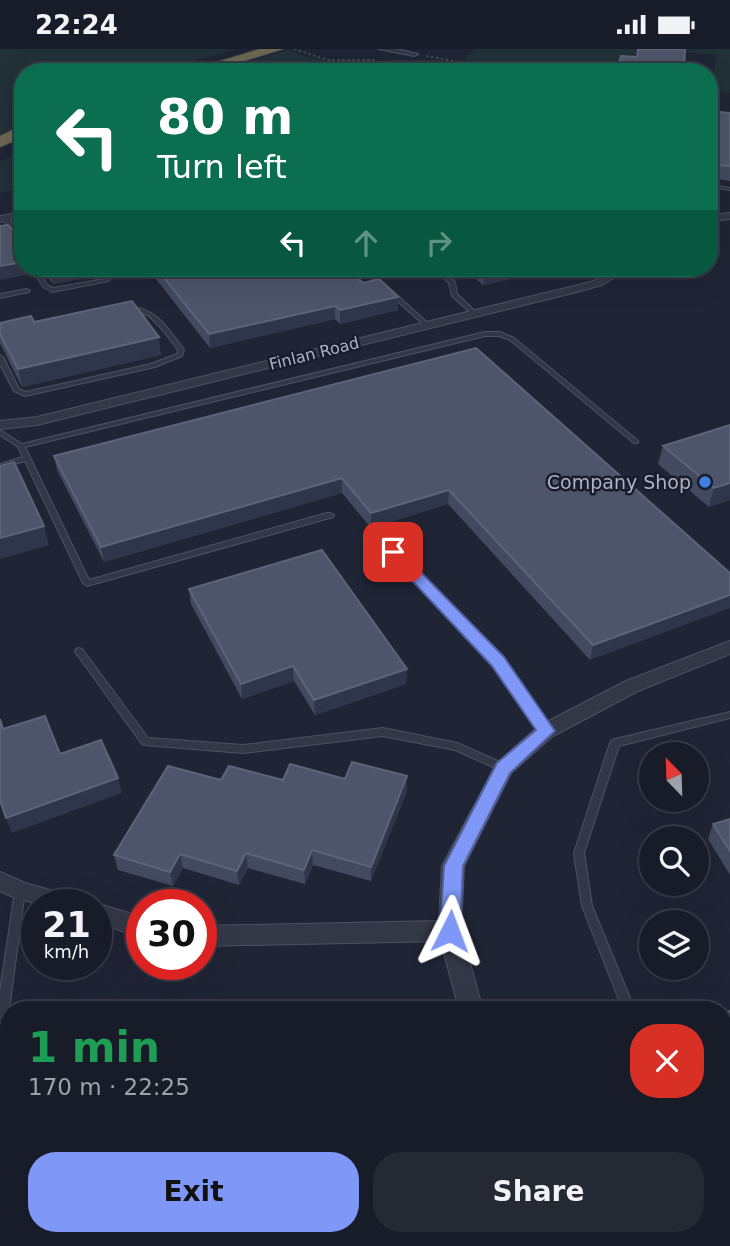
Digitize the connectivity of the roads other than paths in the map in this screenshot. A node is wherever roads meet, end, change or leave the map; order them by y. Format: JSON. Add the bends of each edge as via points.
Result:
{"nodes":[{"id":1,"x":251,"y":49,"type":"edge"},
{"id":2,"x":276,"y":49,"type":"edge"},
{"id":3,"x":382,"y":49,"type":"edge"},
{"id":4,"x":414,"y":54,"type":"road end"},
{"id":5,"x":207,"y":63,"type":"edge"},
{"id":6,"x":215,"y":63,"type":"edge"},
{"id":7,"x":42,"y":277,"type":"edge"},
{"id":8,"x":108,"y":277,"type":"edge"},
{"id":9,"x":374,"y":277,"type":"edge"},
{"id":10,"x":446,"y":277,"type":"edge"},
{"id":11,"x":606,"y":277,"type":"edge"},
{"id":12,"x":27,"y":291,"type":"dead end"},
{"id":13,"x":0,"y":296,"type":"edge"},
{"id":14,"x":114,"y":310,"type":"edge"},
{"id":15,"x":474,"y":313,"type":"junction"},
{"id":16,"x":427,"y":325,"type":"junction"},
{"id":17,"x":0,"y":357,"type":"edge"},
{"id":18,"x":0,"y":425,"type":"edge"},
{"id":19,"x":0,"y":432,"type":"edge"},
{"id":20,"x":636,"y":442,"type":"dead end"},
{"id":21,"x":21,"y":446,"type":"junction"},
{"id":22,"x":25,"y":459,"type":"junction"},
{"id":23,"x":0,"y":466,"type":"edge"},
{"id":24,"x":330,"y":515,"type":"dead end"},
{"id":25,"x":393,"y":552,"type":"dead end"},
{"id":26,"x":730,"y":647,"type":"edge"},
{"id":27,"x":79,"y":651,"type":"dead end"},
{"id":28,"x":730,"y":715,"type":"edge"},
{"id":29,"x":546,"y":731,"type":"junction"},
{"id":30,"x":504,"y":768,"type":"junction"},
{"id":31,"x":0,"y":881,"type":"edge"},
{"id":32,"x":20,"y":891,"type":"joint"},
{"id":33,"x":450,"y":931,"type":"junction"},
{"id":34,"x":217,"y":936,"type":"edge"},
{"id":35,"x":4,"y":1001,"type":"edge"},
{"id":36,"x":469,"y":1001,"type":"edge"},
{"id":37,"x":625,"y":1001,"type":"edge"}],
"edges":[{"from":1,"to":5,"type":"highway"},
{"from":2,"to":6,"type":"highway"},
{"from":3,"to":4,"type":"street"},
{"from":7,"to":8,"type":"lane","via":[[52,291]]},
{"from":9,"to":16,"type":"lane"},
{"from":10,"to":15,"type":"lane","via":[[454,295]]},
{"from":11,"to":15,"type":"street","name":"Finlan Road","via":[[586,287]]},
{"from":12,"to":13,"type":"lane"},
{"from":14,"to":17,"type":"lane","via":[[146,310],[181,350],[180,355],[153,366],[25,394],[16,390]]},
{"from":15,"to":16,"type":"street","name":"Finlan Road"},
{"from":16,"to":18,"type":"street","name":"Finlan Road","via":[[37,421]]},
{"from":19,"to":21,"type":"lane"},
{"from":20,"to":21,"type":"lane","via":[[512,339],[485,334]]},
{"from":21,"to":22,"type":"lane"},
{"from":22,"to":23,"type":"lane"},
{"from":22,"to":24,"type":"lane","via":[[87,583]]},
{"from":25,"to":29,"type":"lane","via":[[498,661]]},
{"from":26,"to":29,"type":"street","via":[[632,686]]},
{"from":27,"to":30,"type":"lane","via":[[145,741],[243,749],[383,732],[457,747]]},
{"from":28,"to":37,"type":"lane","via":[[615,743],[579,853],[587,906]]},
{"from":29,"to":30,"type":"street"},
{"from":30,"to":33,"type":"street","via":[[453,866]]},
{"from":31,"to":32,"type":"street"},
{"from":32,"to":35,"type":"lane"},
{"from":33,"to":34,"type":"street"},
{"from":33,"to":36,"type":"street"}]}
